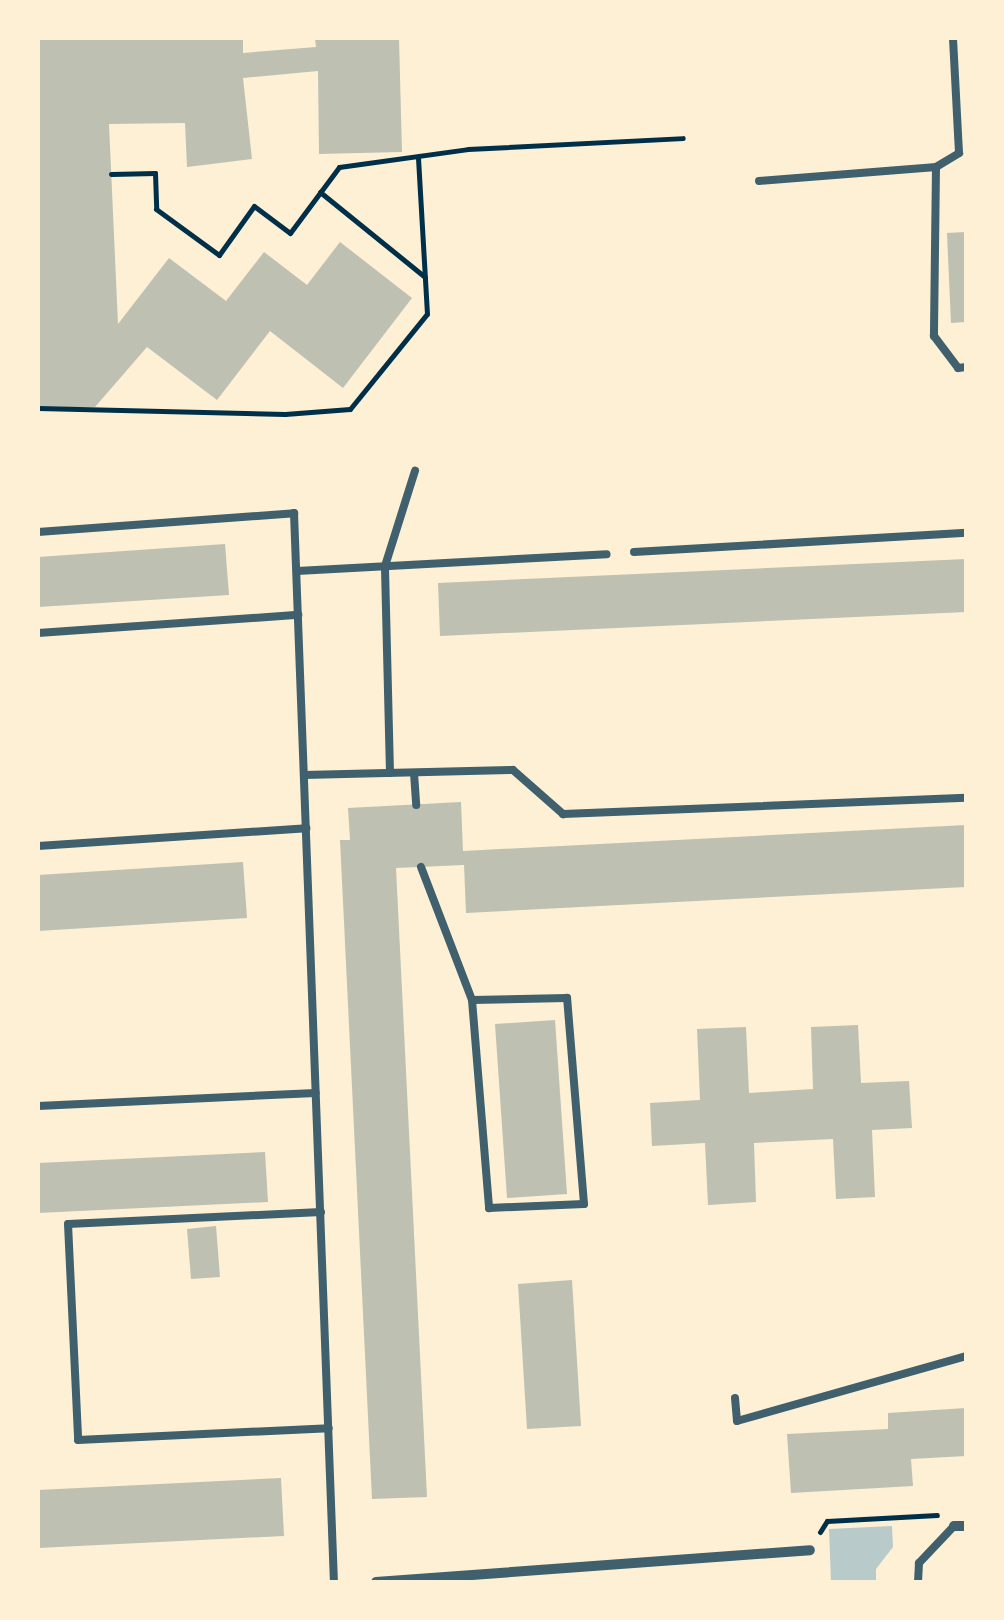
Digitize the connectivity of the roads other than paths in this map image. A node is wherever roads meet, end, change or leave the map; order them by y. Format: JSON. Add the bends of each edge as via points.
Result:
{"nodes":[{"id":1,"x":953,"y":38,"type":"edge"},
{"id":2,"x":936,"y":167,"type":"junction"},
{"id":3,"x":759,"y":181,"type":"dead end"},
{"id":4,"x":966,"y":367,"type":"edge"},
{"id":5,"x":414,"y":471,"type":"dead end"},
{"id":6,"x":38,"y":532,"type":"edge"},
{"id":7,"x":966,"y":534,"type":"edge"},
{"id":8,"x":634,"y":552,"type":"dead end"},
{"id":9,"x":607,"y":554,"type":"dead end"},
{"id":10,"x":385,"y":566,"type":"junction"},
{"id":11,"x":296,"y":571,"type":"junction"},
{"id":12,"x":298,"y":615,"type":"junction"},
{"id":13,"x":38,"y":633,"type":"edge"},
{"id":14,"x":390,"y":773,"type":"junction"},
{"id":15,"x":414,"y":773,"type":"junction"},
{"id":16,"x":304,"y":775,"type":"junction"},
{"id":17,"x":966,"y":798,"type":"edge"},
{"id":18,"x":416,"y":805,"type":"dead end"},
{"id":19,"x":306,"y":828,"type":"junction"},
{"id":20,"x":38,"y":846,"type":"edge"},
{"id":21,"x":421,"y":867,"type":"dead end"},
{"id":22,"x":472,"y":1000,"type":"junction"},
{"id":23,"x":316,"y":1093,"type":"junction"},
{"id":24,"x":576,"y":1102,"type":"junction"},
{"id":25,"x":561,"y":1103,"type":"dead end"},
{"id":26,"x":38,"y":1106,"type":"edge"},
{"id":27,"x":321,"y":1212,"type":"junction"},
{"id":28,"x":966,"y":1356,"type":"edge"},
{"id":29,"x":734,"y":1398,"type":"dead end"},
{"id":30,"x":328,"y":1428,"type":"junction"},
{"id":31,"x":958,"y":1522,"type":"edge"},
{"id":32,"x":810,"y":1550,"type":"road end"},
{"id":33,"x":334,"y":1582,"type":"edge"},
{"id":34,"x":376,"y":1582,"type":"edge"},
{"id":35,"x":918,"y":1582,"type":"edge"}],
"edges":[{"from":1,"to":2,"type":"lane","via":[[958,153]]},
{"from":2,"to":3,"type":"lane"},
{"from":2,"to":4,"type":"lane","via":[[934,336],[958,368]]},
{"from":5,"to":10,"type":"lane"},
{"from":6,"to":11,"type":"lane","via":[[294,513]]},
{"from":7,"to":8,"type":"lane"},
{"from":9,"to":10,"type":"lane"},
{"from":10,"to":11,"type":"lane"},
{"from":10,"to":14,"type":"lane"},
{"from":11,"to":12,"type":"lane"},
{"from":12,"to":13,"type":"lane"},
{"from":12,"to":16,"type":"lane"},
{"from":14,"to":15,"type":"lane"},
{"from":14,"to":16,"type":"lane"},
{"from":15,"to":17,"type":"lane","via":[[513,770],[564,814]]},
{"from":15,"to":18,"type":"lane"},
{"from":16,"to":19,"type":"lane"},
{"from":19,"to":20,"type":"lane"},
{"from":19,"to":23,"type":"lane"},
{"from":21,"to":22,"type":"lane"},
{"from":22,"to":24,"type":"lane","via":[[568,998]]},
{"from":22,"to":24,"type":"lane","via":[[489,1208],[584,1204]]},
{"from":23,"to":26,"type":"lane"},
{"from":23,"to":27,"type":"lane"},
{"from":24,"to":25,"type":"lane"},
{"from":27,"to":30,"type":"lane"},
{"from":27,"to":30,"type":"lane","via":[[68,1224],[78,1440]]},
{"from":28,"to":29,"type":"lane","via":[[737,1421]]},
{"from":30,"to":33,"type":"lane"},
{"from":31,"to":35,"type":"lane","via":[[919,1563]]},
{"from":32,"to":34,"type":"street"}]}
